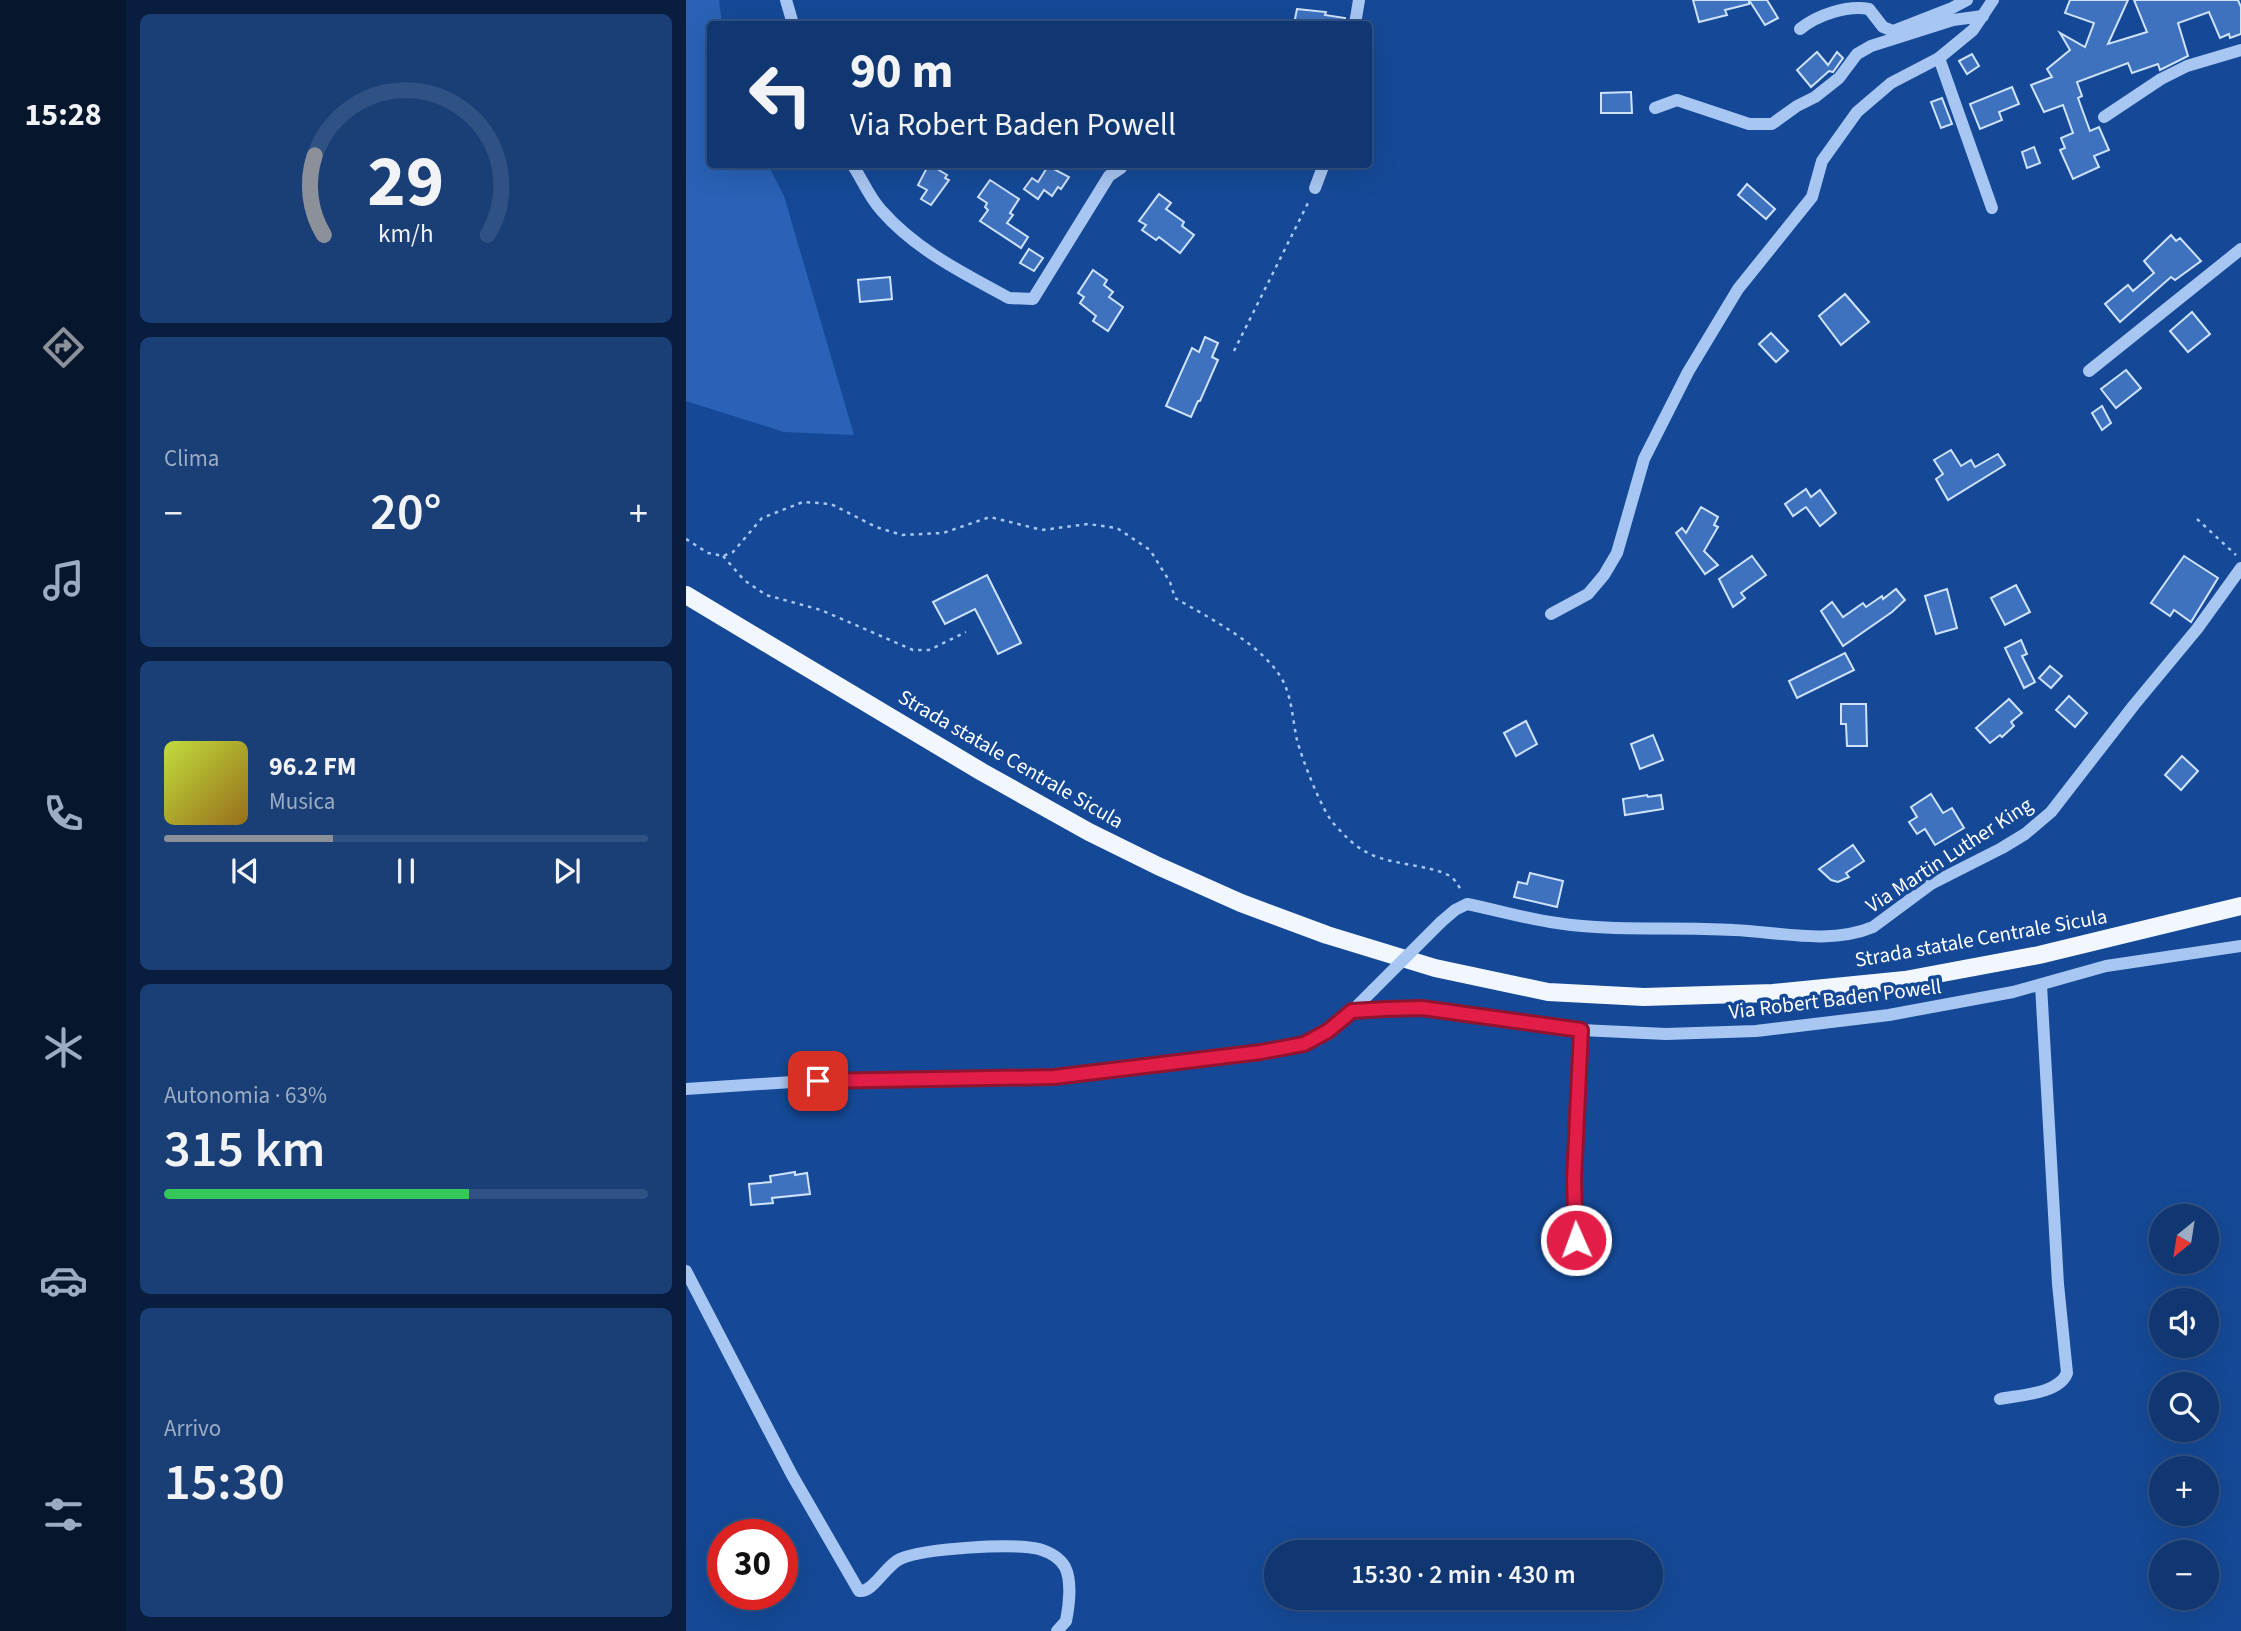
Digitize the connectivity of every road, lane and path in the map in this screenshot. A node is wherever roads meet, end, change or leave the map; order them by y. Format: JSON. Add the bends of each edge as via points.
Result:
{"nodes":[{"id":1,"x":786,"y":0,"type":"edge"},
{"id":2,"x":1359,"y":0,"type":"edge"},
{"id":3,"x":1967,"y":0,"type":"edge"},
{"id":4,"x":1993,"y":0,"type":"edge"},
{"id":5,"x":1983,"y":16,"type":"junction"},
{"id":6,"x":792,"y":21,"type":"edge"},
{"id":7,"x":1356,"y":21,"type":"edge"},
{"id":8,"x":1801,"y":29,"type":"dead end"},
{"id":9,"x":2241,"y":50,"type":"edge"},
{"id":10,"x":1939,"y":58,"type":"junction"},
{"id":11,"x":1655,"y":108,"type":"dead end"},
{"id":12,"x":2104,"y":117,"type":"dead end"},
{"id":13,"x":854,"y":168,"type":"edge"},
{"id":14,"x":1121,"y":168,"type":"dead end"},
{"id":15,"x":1322,"y":168,"type":"edge"},
{"id":16,"x":1315,"y":188,"type":"joint"},
{"id":17,"x":1992,"y":208,"type":"dead end"},
{"id":18,"x":2241,"y":249,"type":"edge"},
{"id":19,"x":1234,"y":351,"type":"dead end"},
{"id":20,"x":2089,"y":371,"type":"dead end"},
{"id":21,"x":2197,"y":519,"type":"dead end"},
{"id":22,"x":686,"y":539,"type":"edge"},
{"id":23,"x":723,"y":556,"type":"junction"},
{"id":24,"x":2240,"y":559,"type":"edge"},
{"id":25,"x":2241,"y":568,"type":"edge"},
{"id":26,"x":686,"y":595,"type":"edge"},
{"id":27,"x":1551,"y":614,"type":"dead end"},
{"id":28,"x":966,"y":632,"type":"dead end"},
{"id":29,"x":1467,"y":904,"type":"junction"},
{"id":30,"x":2241,"y":906,"type":"edge"},
{"id":31,"x":2241,"y":946,"type":"edge"},
{"id":32,"x":2041,"y":985,"type":"junction"},
{"id":33,"x":1352,"y":1011,"type":"junction"},
{"id":34,"x":1581,"y":1030,"type":"junction"},
{"id":35,"x":686,"y":1089,"type":"edge"},
{"id":36,"x":1576,"y":1240,"type":"dead end"},
{"id":37,"x":686,"y":1271,"type":"edge"},
{"id":38,"x":2000,"y":1399,"type":"dead end"},
{"id":39,"x":1057,"y":1631,"type":"edge"}],
"edges":[{"from":1,"to":6,"type":"street"},
{"from":2,"to":7,"type":"street"},
{"from":3,"to":8,"type":"street","via":[[1893,31],[1883,27],[1869,9],[1855,7],[1811,20]]},
{"from":4,"to":5,"type":"street"},
{"from":5,"to":10,"type":"street"},
{"from":5,"to":11,"type":"street","via":[[1953,20],[1871,46],[1857,54],[1839,78],[1815,97],[1772,124],[1749,124],[1677,100]]},
{"from":9,"to":12,"type":"street","via":[[2187,66]]},
{"from":10,"to":17,"type":"street"},
{"from":10,"to":27,"type":"street","via":[[1891,83],[1857,112],[1822,160],[1812,197],[1738,289],[1688,372],[1644,459],[1611,564],[1588,594]]},
{"from":13,"to":14,"type":"street","via":[[879,209],[913,241],[945,263],[1018,300],[1033,299],[1110,176]]},
{"from":15,"to":16,"type":"street"},
{"from":16,"to":19,"type":"path"},
{"from":18,"to":20,"type":"street"},
{"from":21,"to":24,"type":"path"},
{"from":22,"to":23,"type":"path","via":[[708,553]]},
{"from":23,"to":28,"type":"path","via":[[765,595],[821,610],[912,650],[929,650]]},
{"from":23,"to":29,"type":"path","via":[[733,552],[762,518],[803,502],[831,504],[902,535],[943,533],[990,517],[1042,530],[1088,524],[1117,528],[1150,550],[1175,598],[1216,621],[1275,669],[1284,683],[1305,761],[1331,820],[1355,846],[1372,855],[1447,874],[1456,881]]},
{"from":25,"to":29,"type":"street","name":"Via Martin Luther King","via":[[2051,812],[2025,834],[1931,884],[1862,932],[1819,936],[1631,929],[1556,923]]},
{"from":26,"to":30,"type":"main road","name":"Strada statale Centrale Sicula","via":[[982,772],[1157,866],[1327,935],[1435,968],[1548,992],[1644,997],[1773,993],[1905,979],[2039,955]]},
{"from":29,"to":33,"type":"street","bridge":true,"via":[[1441,922]]},
{"from":31,"to":32,"type":"street","name":"Via Robert Baden Powell","via":[[2106,966]]},
{"from":32,"to":34,"type":"street","name":"Via Robert Baden Powell","via":[[1889,1015],[1756,1031],[1667,1034]]},
{"from":32,"to":38,"type":"street","via":[[2057,1284],[2067,1373],[2052,1387]]},
{"from":33,"to":34,"type":"street","name":"Via Robert Baden Powell","via":[[1422,1008]]},
{"from":33,"to":35,"type":"street","via":[[1304,1044],[1073,1075]]},
{"from":34,"to":36,"type":"street"},
{"from":37,"to":39,"type":"street","via":[[792,1475],[859,1591],[868,1589],[890,1565],[912,1556],[1029,1547],[1059,1560],[1067,1574],[1066,1621]]}]}
